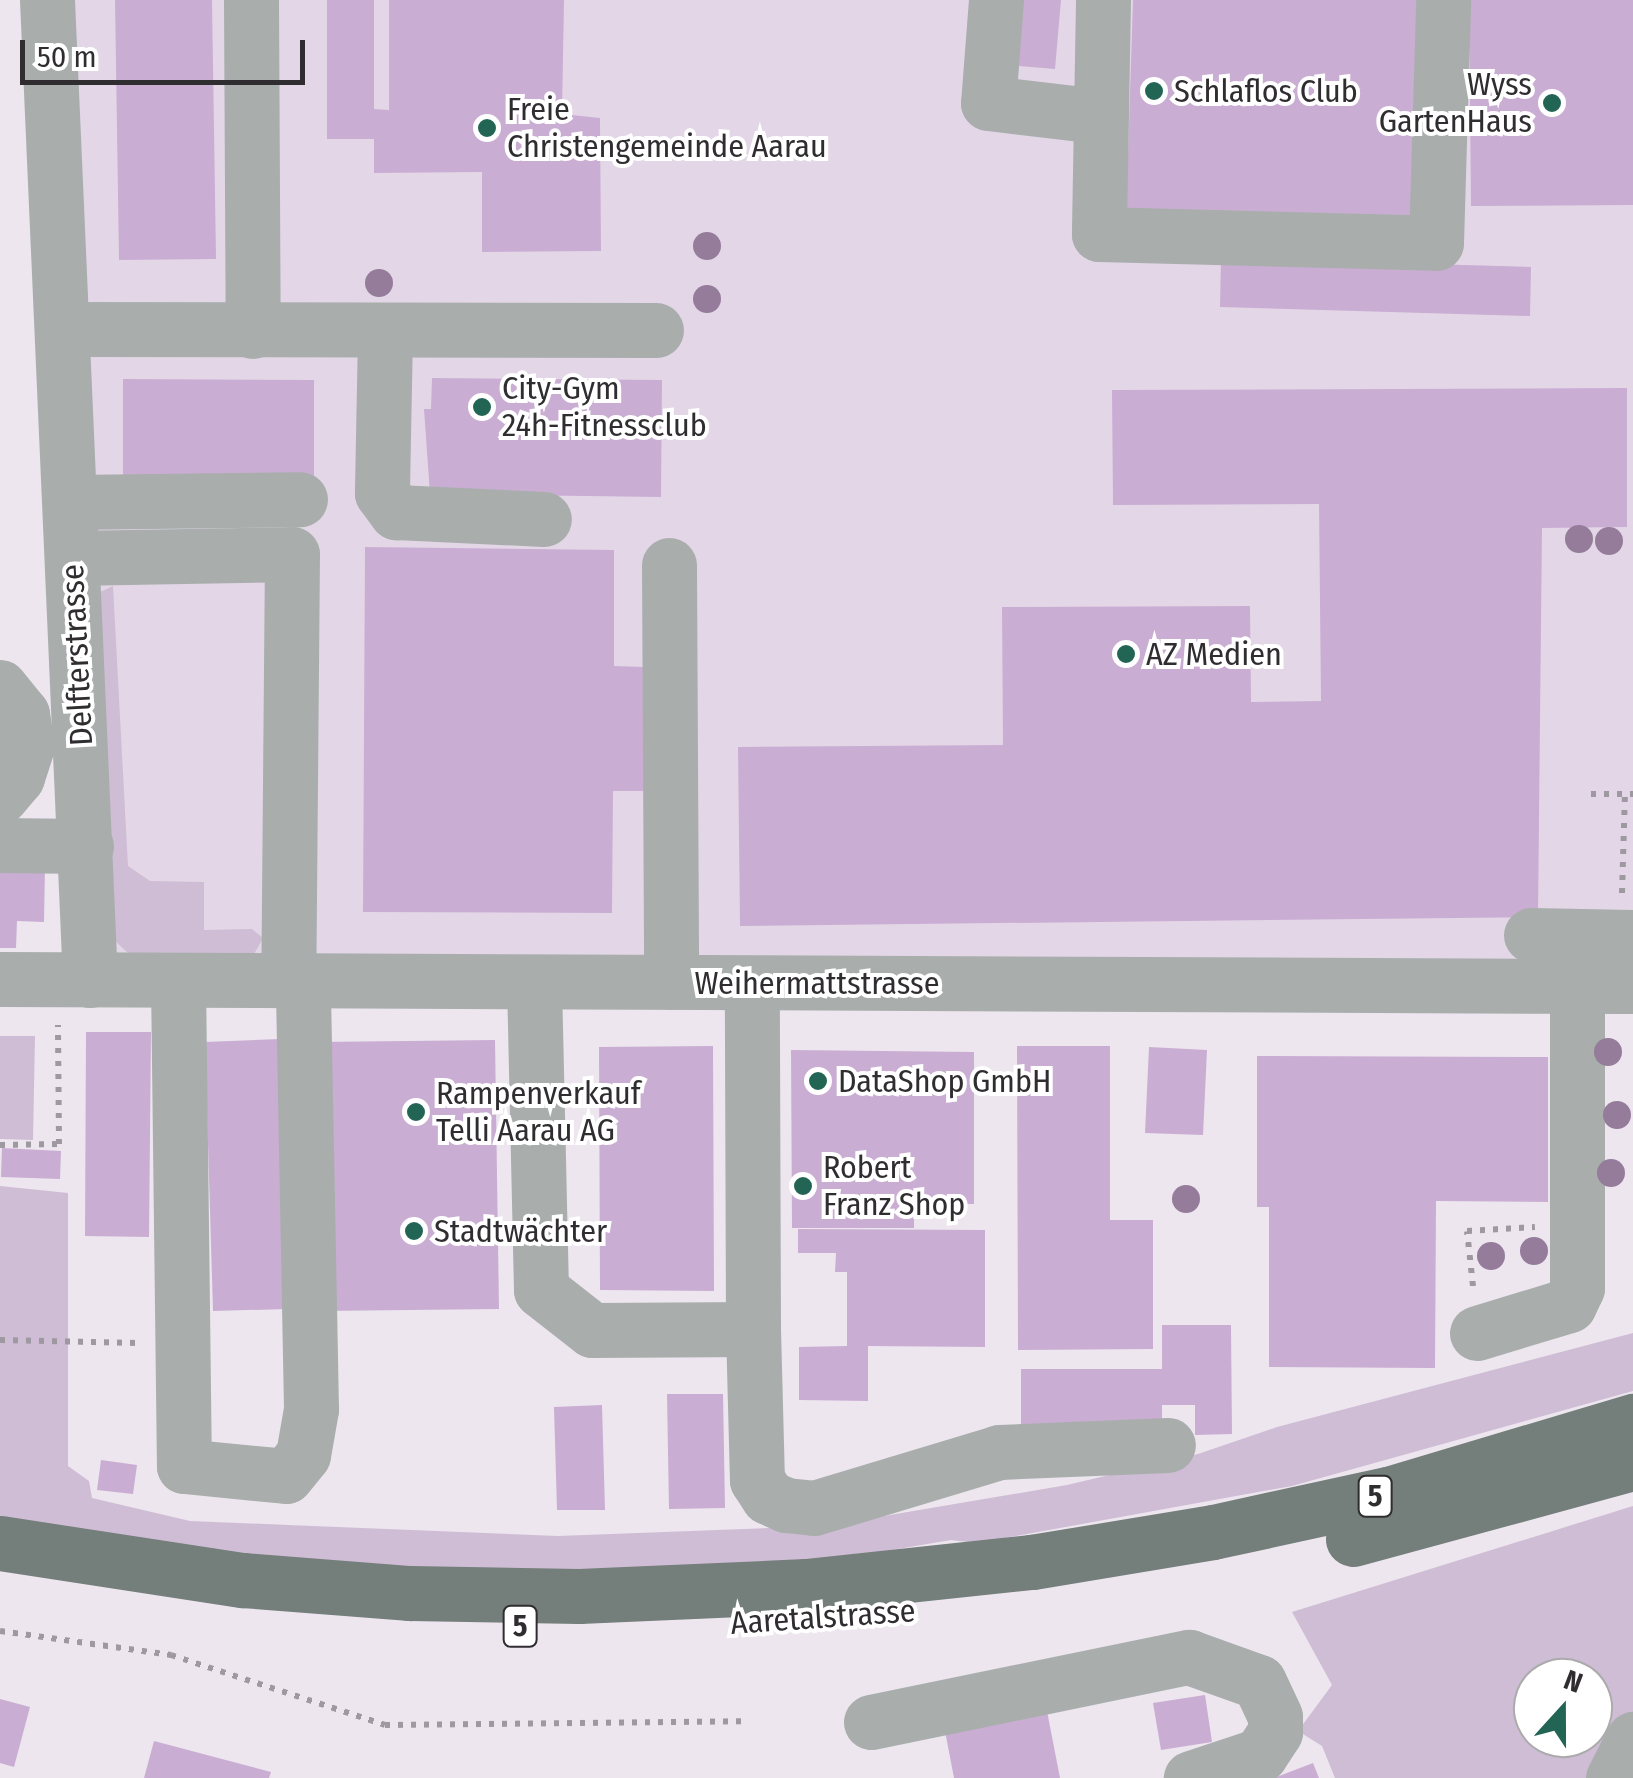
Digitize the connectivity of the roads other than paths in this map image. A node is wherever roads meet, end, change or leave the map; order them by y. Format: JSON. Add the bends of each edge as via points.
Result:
{"nodes":[{"id":1,"x":47,"y":0,"type":"edge"},
{"id":2,"x":251,"y":0,"type":"edge"},
{"id":3,"x":996,"y":0,"type":"edge"},
{"id":4,"x":1103,"y":0,"type":"edge"},
{"id":5,"x":1443,"y":0,"type":"edge"},
{"id":6,"x":1099,"y":116,"type":"junction"},
{"id":7,"x":62,"y":330,"type":"junction"},
{"id":8,"x":656,"y":330,"type":"dead end"},
{"id":9,"x":253,"y":331,"type":"junction"},
{"id":10,"x":385,"y":333,"type":"junction"},
{"id":11,"x":300,"y":499,"type":"dead end"},
{"id":12,"x":70,"y":502,"type":"junction"},
{"id":13,"x":544,"y":519,"type":"dead end"},
{"id":14,"x":72,"y":558,"type":"junction"},
{"id":15,"x":669,"y":565,"type":"dead end"},
{"id":16,"x":0,"y":687,"type":"edge"},
{"id":17,"x":0,"y":796,"type":"edge"},
{"id":18,"x":0,"y":845,"type":"edge"},
{"id":19,"x":86,"y":846,"type":"junction"},
{"id":20,"x":1627,"y":918,"type":"edge"},
{"id":21,"x":1531,"y":936,"type":"dead end"},
{"id":22,"x":0,"y":979,"type":"edge"},
{"id":23,"x":74,"y":980,"type":"junction"},
{"id":24,"x":178,"y":980,"type":"junction"},
{"id":25,"x":296,"y":981,"type":"junction"},
{"id":26,"x":534,"y":982,"type":"junction"},
{"id":27,"x":670,"y":982,"type":"junction"},
{"id":28,"x":752,"y":983,"type":"junction"},
{"id":29,"x":1633,"y":986,"type":"edge"},
{"id":30,"x":1577,"y":987,"type":"junction"},
{"id":31,"x":753,"y":1329,"type":"junction"},
{"id":32,"x":1477,"y":1333,"type":"road end"},
{"id":33,"x":1633,"y":1410,"type":"edge"},
{"id":34,"x":1633,"y":1421,"type":"edge"},
{"id":35,"x":1168,"y":1445,"type":"dead end"},
{"id":36,"x":1536,"y":1454,"type":"junction"},
{"id":37,"x":1626,"y":1466,"type":"edge"},
{"id":38,"x":0,"y":1544,"type":"edge"},
{"id":39,"x":0,"y":1573,"type":"edge"},
{"id":40,"x":871,"y":1722,"type":"dead end"},
{"id":41,"x":1633,"y":1739,"type":"edge"},
{"id":42,"x":1191,"y":1778,"type":"edge"},
{"id":43,"x":1614,"y":1778,"type":"edge"}],
"edges":[{"from":1,"to":7,"type":"street","name":"Delfterstrasse"},
{"from":2,"to":9,"type":"street"},
{"from":3,"to":6,"type":"street","via":[[988,103]]},
{"from":4,"to":6,"type":"street"},
{"from":5,"to":6,"type":"street","via":[[1436,243],[1099,234]]},
{"from":7,"to":9,"type":"street"},
{"from":7,"to":12,"type":"street","name":"Delfterstrasse"},
{"from":8,"to":10,"type":"street"},
{"from":9,"to":10,"type":"street"},
{"from":10,"to":13,"type":"street","via":[[382,492],[396,512]]},
{"from":11,"to":12,"type":"street"},
{"from":12,"to":14,"type":"street","name":"Delfterstrasse"},
{"from":14,"to":19,"type":"street","name":"Delfterstrasse"},
{"from":14,"to":25,"type":"street","via":[[292,554]]},
{"from":15,"to":27,"type":"street"},
{"from":16,"to":17,"type":"street","via":[[22,714],[27,746],[17,777]]},
{"from":18,"to":19,"type":"street"},
{"from":19,"to":23,"type":"street","name":"Delfterstrasse"},
{"from":20,"to":21,"type":"street"},
{"from":22,"to":23,"type":"street","name":"Weihermattstrasse"},
{"from":23,"to":24,"type":"street","name":"Weihermattstrasse"},
{"from":24,"to":25,"type":"street","name":"Weihermattstrasse"},
{"from":24,"to":25,"type":"street","via":[[184,1466],[286,1476],[303,1454],[311,1409]]},
{"from":25,"to":26,"type":"street","name":"Weihermattstrasse"},
{"from":26,"to":27,"type":"street","name":"Weihermattstrasse"},
{"from":26,"to":31,"type":"street","via":[[541,1290],[592,1330]]},
{"from":27,"to":28,"type":"street","name":"Weihermattstrasse"},
{"from":28,"to":30,"type":"street","name":"Weihermattstrasse"},
{"from":28,"to":31,"type":"street"},
{"from":29,"to":30,"type":"street","name":"Weihermattstrasse"},
{"from":30,"to":32,"type":"street","via":[[1577,1288],[1569,1306]]},
{"from":31,"to":35,"type":"street","via":[[757,1480],[768,1497],[786,1505],[814,1508],[999,1452]]},
{"from":33,"to":36,"type":"main road","name":"Aaretalstrasse"},
{"from":34,"to":36,"type":"main road","name":"Aaretalstrasse"},
{"from":36,"to":38,"type":"main road","name":"Aaretalstrasse","number":"5","via":[[1213,1532],[1032,1562],[722,1592],[410,1593],[190,1574]]},
{"from":37,"to":39,"type":"main road","name":"Aaretalstrasse","number":"5","via":[[1313,1548],[1041,1598],[808,1621],[441,1623],[246,1608]]},
{"from":40,"to":42,"type":"street","via":[[1190,1658],[1259,1682],[1275,1717],[1275,1732],[1260,1755]]},
{"from":41,"to":43,"type":"street"}]}
